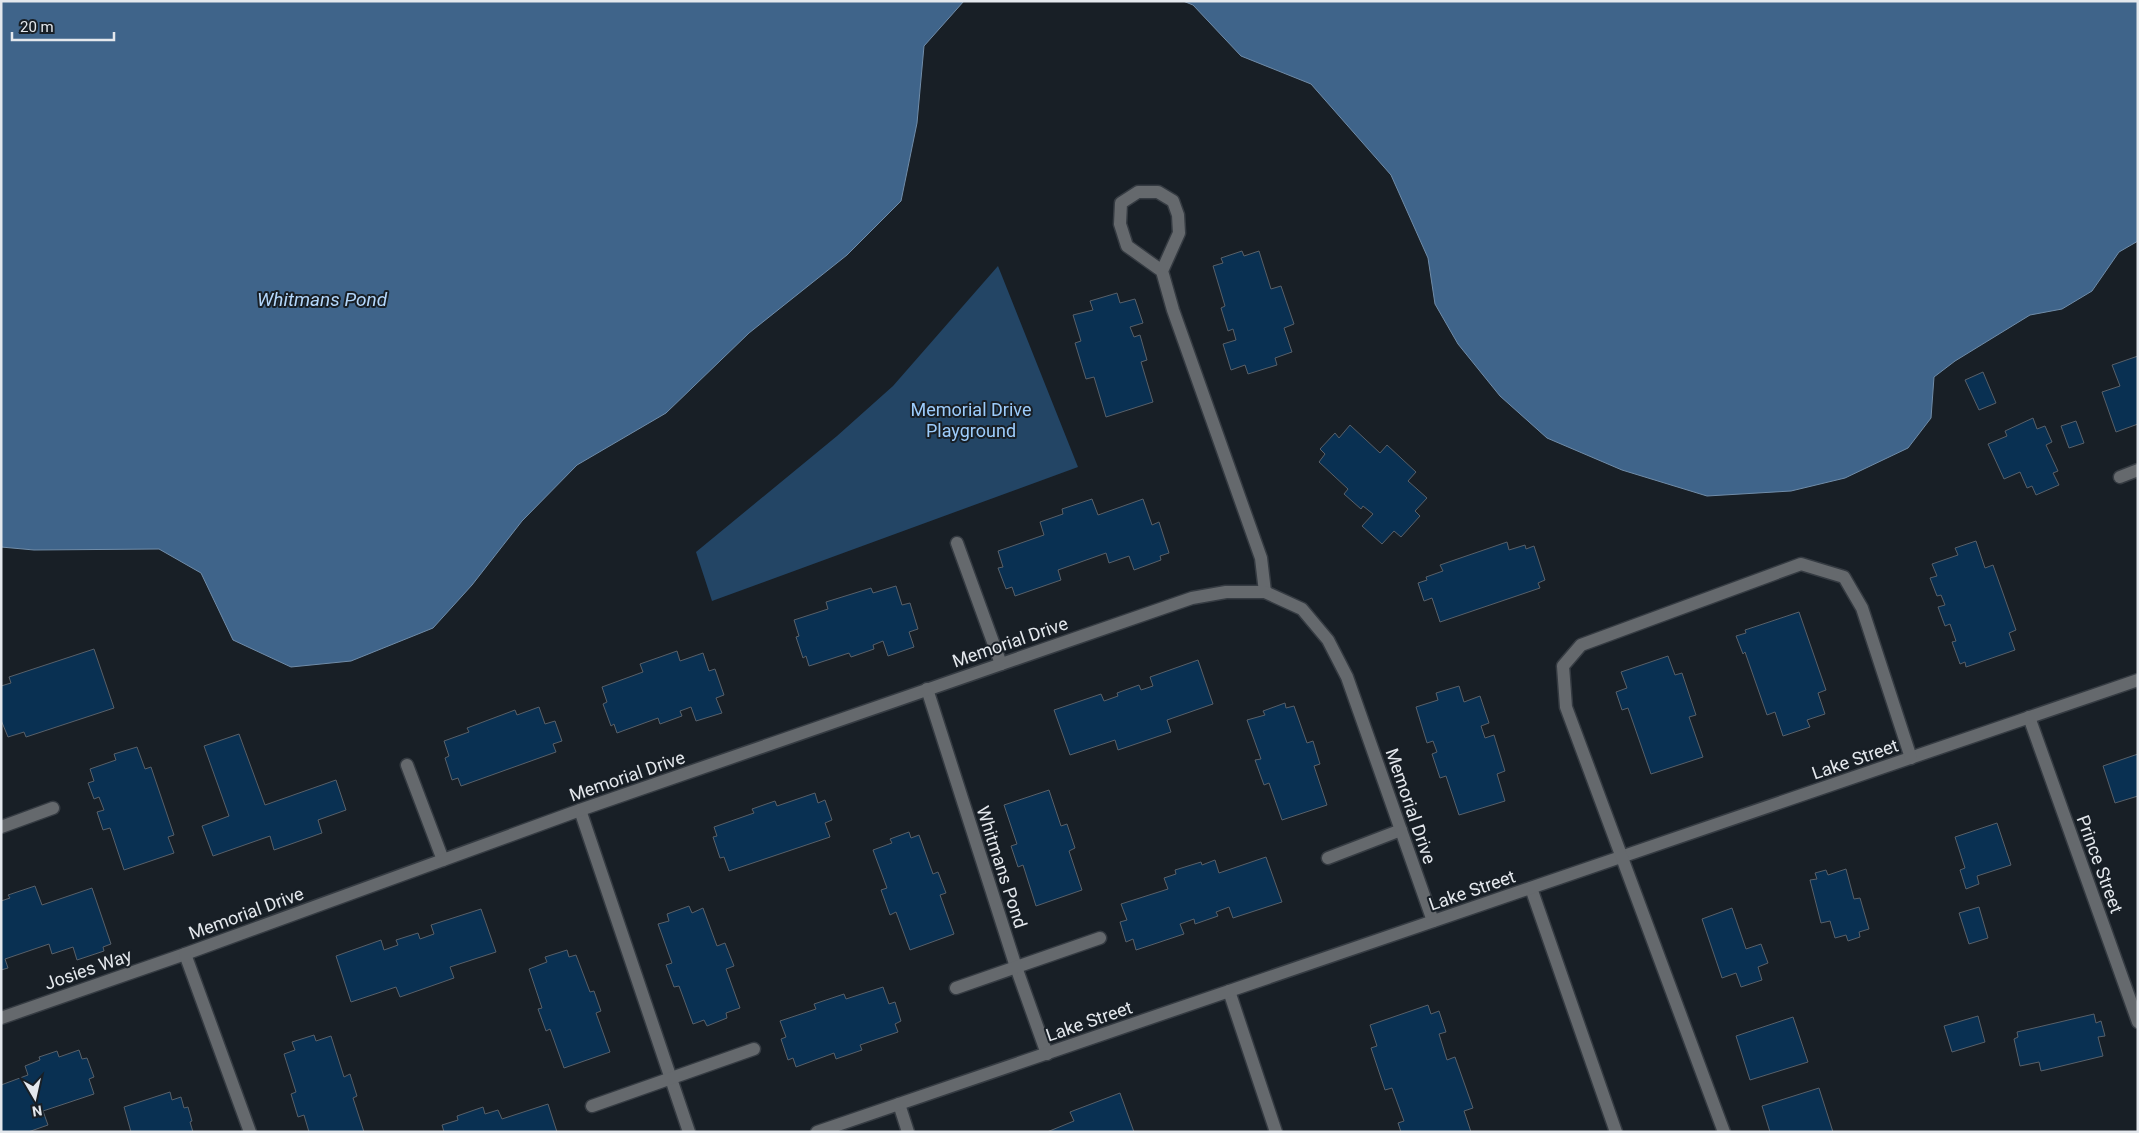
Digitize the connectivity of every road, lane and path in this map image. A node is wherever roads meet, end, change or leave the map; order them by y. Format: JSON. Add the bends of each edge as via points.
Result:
{"nodes":[{"id":1,"x":1162,"y":271,"type":"junction"},
{"id":2,"x":2138,"y":470,"type":"edge"},
{"id":3,"x":2120,"y":477,"type":"dead end"},
{"id":4,"x":957,"y":543,"type":"dead end"},
{"id":5,"x":1265,"y":592,"type":"junction"},
{"id":6,"x":1001,"y":664,"type":"junction"},
{"id":7,"x":2138,"y":680,"type":"edge"},
{"id":8,"x":927,"y":690,"type":"junction"},
{"id":9,"x":2030,"y":717,"type":"junction"},
{"id":10,"x":1912,"y":758,"type":"junction"},
{"id":11,"x":407,"y":765,"type":"dead end"},
{"id":12,"x":53,"y":808,"type":"dead end"},
{"id":13,"x":580,"y":810,"type":"junction"},
{"id":14,"x":1,"y":828,"type":"edge"},
{"id":15,"x":1401,"y":830,"type":"junction"},
{"id":16,"x":1328,"y":858,"type":"dead end"},
{"id":17,"x":1622,"y":858,"type":"junction"},
{"id":18,"x":443,"y":860,"type":"junction"},
{"id":19,"x":1531,"y":888,"type":"junction"},
{"id":20,"x":1433,"y":922,"type":"junction"},
{"id":21,"x":1100,"y":938,"type":"dead end"},
{"id":22,"x":185,"y":954,"type":"junction"},
{"id":23,"x":1016,"y":967,"type":"junction"},
{"id":24,"x":956,"y":988,"type":"dead end"},
{"id":25,"x":1229,"y":992,"type":"junction"},
{"id":26,"x":1,"y":1018,"type":"edge"},
{"id":27,"x":2138,"y":1022,"type":"edge"},
{"id":28,"x":754,"y":1049,"type":"dead end"},
{"id":29,"x":1047,"y":1054,"type":"junction"},
{"id":30,"x":670,"y":1079,"type":"junction"},
{"id":31,"x":898,"y":1104,"type":"junction"},
{"id":32,"x":592,"y":1106,"type":"dead end"},
{"id":33,"x":250,"y":1132,"type":"edge"},
{"id":34,"x":689,"y":1132,"type":"edge"},
{"id":35,"x":817,"y":1132,"type":"edge"},
{"id":36,"x":908,"y":1132,"type":"edge"},
{"id":37,"x":1276,"y":1132,"type":"edge"},
{"id":38,"x":1616,"y":1132,"type":"edge"},
{"id":39,"x":1724,"y":1132,"type":"edge"}],
"edges":[{"from":1,"to":1,"type":"street","via":[[1179,233],[1178,215],[1173,201],[1158,192],[1138,192],[1121,203],[1120,224],[1127,246]]},
{"from":1,"to":5,"type":"street","via":[[1261,558]]},
{"from":2,"to":3,"type":"street"},
{"from":4,"to":6,"type":"street"},
{"from":5,"to":6,"type":"street","name":"Memorial Drive","via":[[1226,592],[1192,598]]},
{"from":5,"to":15,"type":"street","name":"Memorial Drive","via":[[1302,609],[1328,640],[1347,677]]},
{"from":6,"to":8,"type":"street","name":"Memorial Drive"},
{"from":7,"to":9,"type":"street","name":"Lake Street"},
{"from":8,"to":13,"type":"street","name":"Memorial Drive"},
{"from":8,"to":23,"type":"street","name":"Whitmans Pond"},
{"from":9,"to":10,"type":"street","name":"Lake Street"},
{"from":9,"to":27,"type":"street","name":"Prince Street"},
{"from":10,"to":17,"type":"street","name":"Lake Street"},
{"from":10,"to":17,"type":"street","via":[[1862,608],[1849,584],[1844,577],[1801,564],[1581,645],[1563,666],[1566,707]]},
{"from":11,"to":18,"type":"street"},
{"from":12,"to":14,"type":"street"},
{"from":13,"to":18,"type":"street","name":"Memorial Drive"},
{"from":13,"to":30,"type":"street"},
{"from":15,"to":16,"type":"street"},
{"from":15,"to":20,"type":"street","name":"Memorial Drive"},
{"from":17,"to":19,"type":"street","name":"Lake Street"},
{"from":17,"to":39,"type":"street"},
{"from":18,"to":22,"type":"street","name":"Memorial Drive"},
{"from":19,"to":20,"type":"street","name":"Lake Street"},
{"from":19,"to":38,"type":"street"},
{"from":20,"to":25,"type":"street","name":"Lake Street"},
{"from":21,"to":23,"type":"street"},
{"from":22,"to":26,"type":"street","name":"Josies Way"},
{"from":22,"to":33,"type":"street","name":"Memorial Drive"},
{"from":23,"to":24,"type":"street"},
{"from":23,"to":29,"type":"street","name":"Whitmans Pond"},
{"from":25,"to":29,"type":"street","name":"Lake Street"},
{"from":25,"to":37,"type":"street"},
{"from":28,"to":30,"type":"street"},
{"from":29,"to":31,"type":"street","name":"Lake Street"},
{"from":30,"to":32,"type":"street"},
{"from":30,"to":34,"type":"street"},
{"from":31,"to":35,"type":"street","name":"Lake Street"},
{"from":31,"to":36,"type":"street"}]}
